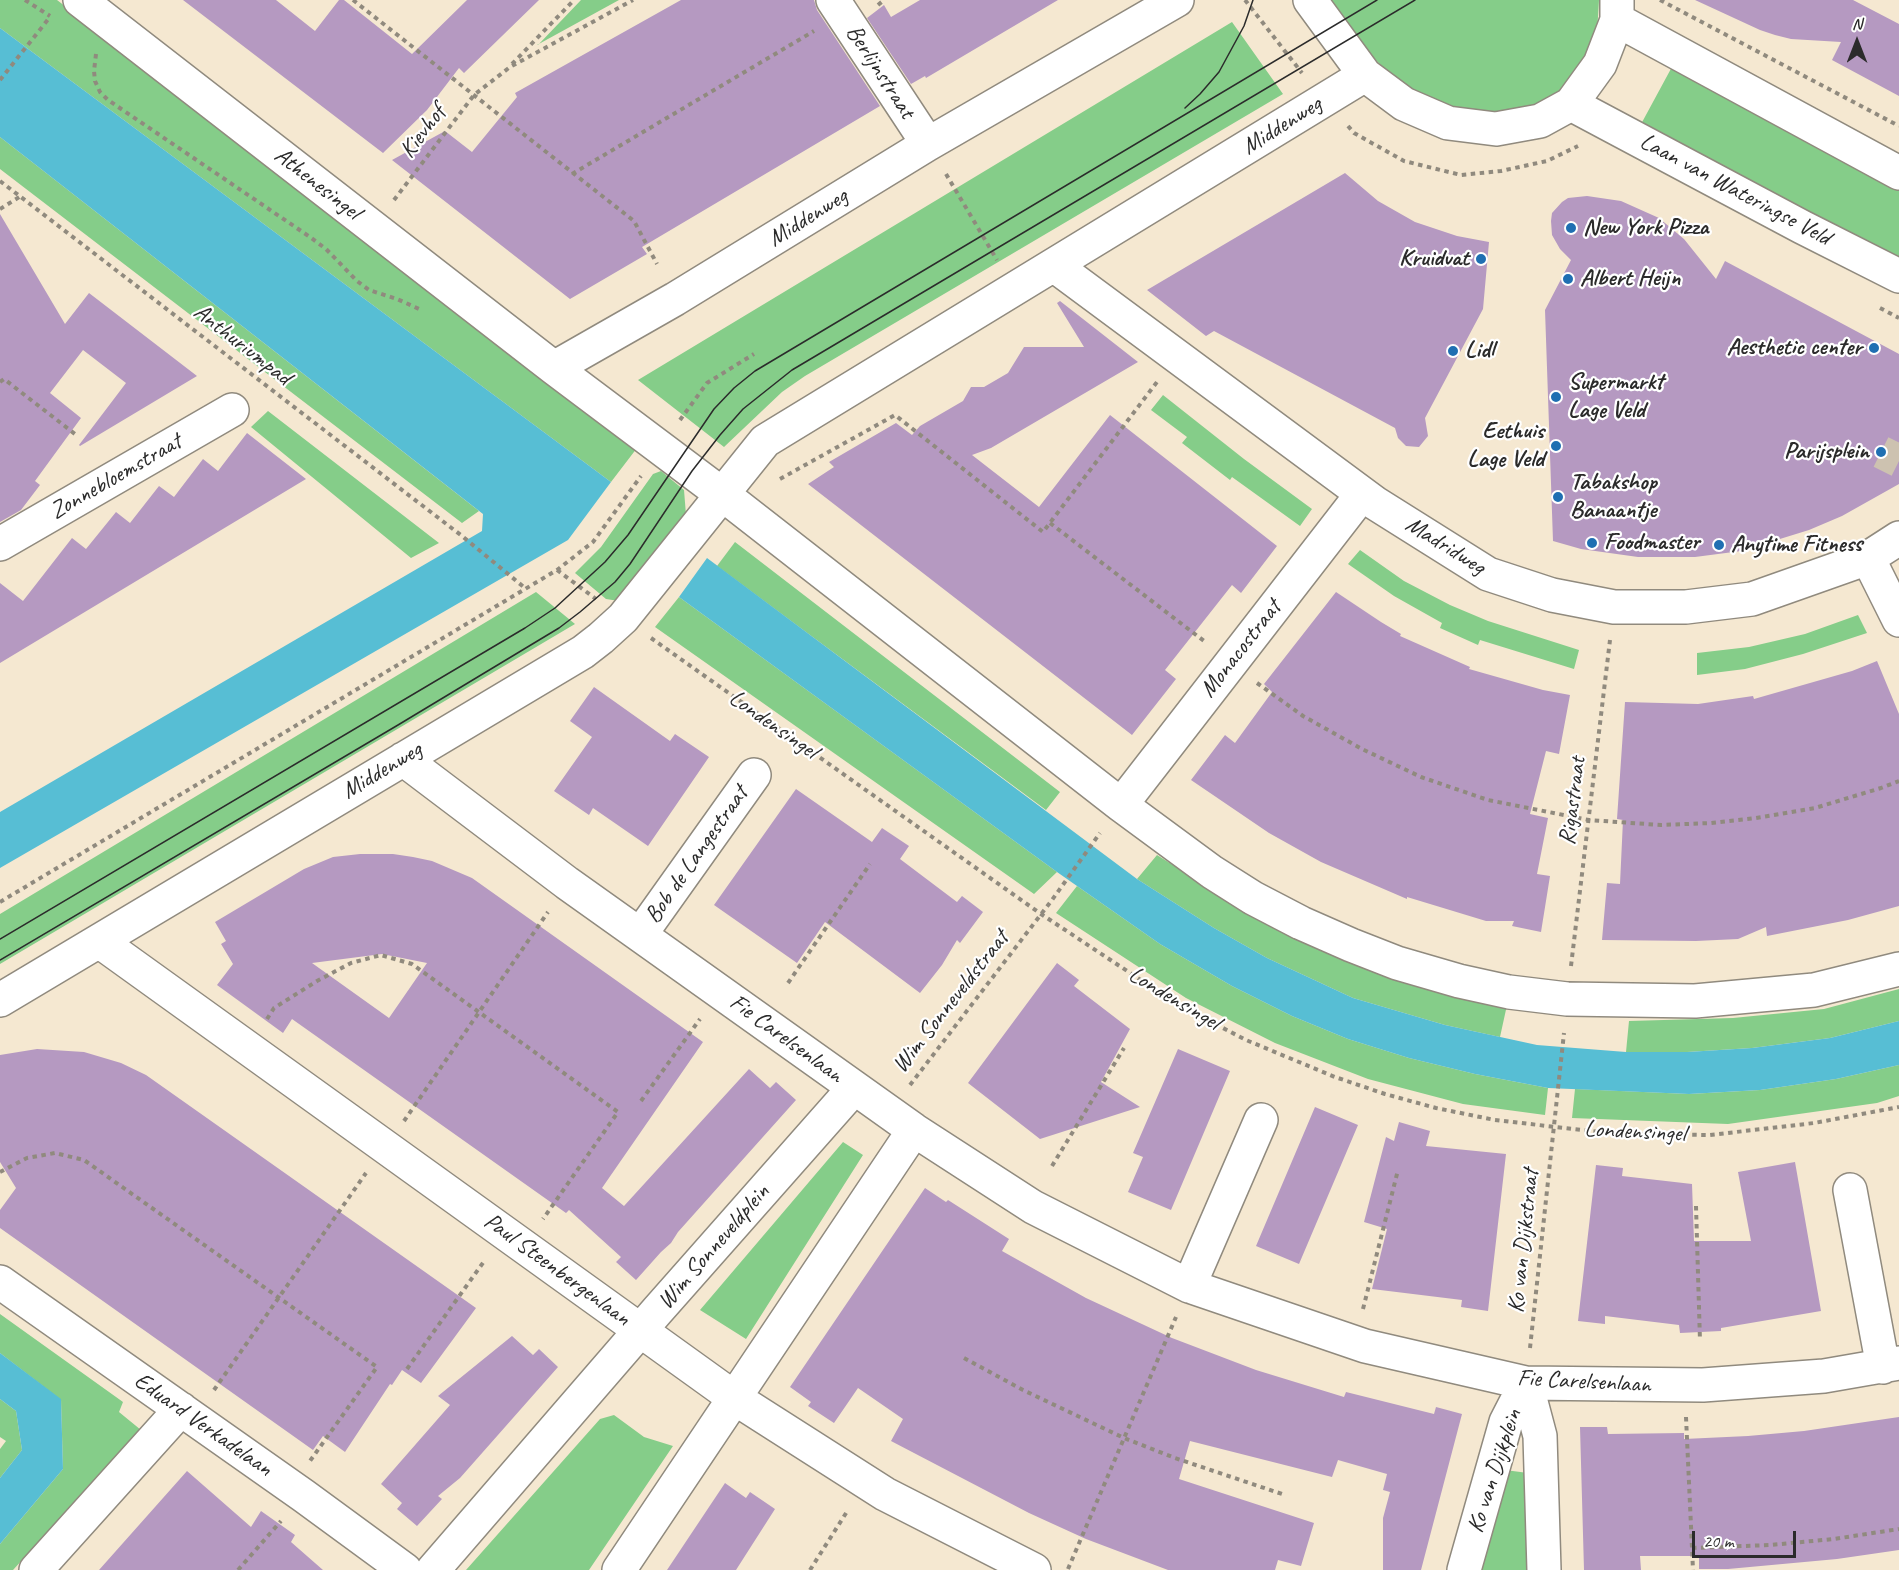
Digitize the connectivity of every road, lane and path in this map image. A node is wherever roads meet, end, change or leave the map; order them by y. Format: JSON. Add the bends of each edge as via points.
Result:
{"nodes":[{"id":1,"x":25,"y":0,"type":"edge"},
{"id":2,"x":80,"y":0,"type":"edge"},
{"id":3,"x":352,"y":0,"type":"edge"},
{"id":4,"x":574,"y":0,"type":"edge"},
{"id":5,"x":633,"y":0,"type":"edge"},
{"id":6,"x":1177,"y":0,"type":"edge"},
{"id":7,"x":1310,"y":0,"type":"edge"},
{"id":8,"x":1660,"y":0,"type":"edge"},
{"id":9,"x":837,"y":7,"type":"edge"},
{"id":10,"x":1617,"y":10,"type":"edge"},
{"id":11,"x":51,"y":16,"type":"dead end"},
{"id":12,"x":109,"y":22,"type":"junction"},
{"id":13,"x":34,"y":38,"type":"dead end"},
{"id":14,"x":510,"y":67,"type":"junction"},
{"id":15,"x":1365,"y":75,"type":"junction"},
{"id":16,"x":0,"y":80,"type":"edge"},
{"id":17,"x":474,"y":95,"type":"junction"},
{"id":18,"x":1571,"y":104,"type":"junction"},
{"id":19,"x":1899,"y":126,"type":"edge"},
{"id":20,"x":928,"y":144,"type":"junction"},
{"id":21,"x":1899,"y":173,"type":"edge"},
{"id":22,"x":572,"y":174,"type":"junction"},
{"id":23,"x":0,"y":181,"type":"edge"},
{"id":24,"x":21,"y":196,"type":"junction"},
{"id":25,"x":0,"y":209,"type":"edge"},
{"id":26,"x":374,"y":227,"type":"junction"},
{"id":27,"x":657,"y":264,"type":"dead end"},
{"id":28,"x":1055,"y":266,"type":"junction"},
{"id":29,"x":1899,"y":276,"type":"edge"},
{"id":30,"x":1014,"y":289,"type":"junction"},
{"id":31,"x":426,"y":314,"type":"dead end"},
{"id":32,"x":754,"y":354,"type":"dead end"},
{"id":33,"x":1176,"y":356,"type":"junction"},
{"id":34,"x":554,"y":368,"type":"junction"},
{"id":35,"x":0,"y":382,"type":"edge"},
{"id":36,"x":232,"y":411,"type":"dead end"},
{"id":37,"x":75,"y":434,"type":"dead end"},
{"id":38,"x":661,"y":447,"type":"junction"},
{"id":39,"x":1362,"y":494,"type":"junction"},
{"id":40,"x":729,"y":499,"type":"junction"},
{"id":41,"x":1050,"y":523,"type":"junction"},
{"id":42,"x":1899,"y":538,"type":"edge"},
{"id":43,"x":0,"y":544,"type":"edge"},
{"id":44,"x":1868,"y":558,"type":"junction"},
{"id":45,"x":557,"y":570,"type":"junction"},
{"id":46,"x":525,"y":588,"type":"junction"},
{"id":47,"x":1614,"y":607,"type":"junction"},
{"id":48,"x":623,"y":618,"type":"junction"},
{"id":49,"x":1899,"y":620,"type":"edge"},
{"id":50,"x":1242,"y":671,"type":"junction"},
{"id":51,"x":403,"y":759,"type":"junction"},
{"id":52,"x":754,"y":775,"type":"dead end"},
{"id":53,"x":1899,"y":781,"type":"edge"},
{"id":54,"x":1112,"y":817,"type":"junction"},
{"id":55,"x":1589,"y":820,"type":"junction"},
{"id":56,"x":870,"y":864,"type":"dead end"},
{"id":57,"x":0,"y":902,"type":"edge"},
{"id":58,"x":1041,"y":914,"type":"junction"},
{"id":59,"x":640,"y":935,"type":"junction"},
{"id":60,"x":99,"y":941,"type":"junction"},
{"id":61,"x":1899,"y":969,"type":"edge"},
{"id":62,"x":788,"y":983,"type":"dead end"},
{"id":63,"x":720,"y":992,"type":"junction"},
{"id":64,"x":0,"y":1000,"type":"edge"},
{"id":65,"x":1566,"y":1013,"type":"junction"},
{"id":66,"x":262,"y":1028,"type":"dead end"},
{"id":67,"x":1125,"y":1048,"type":"dead end"},
{"id":68,"x":854,"y":1088,"type":"junction"},
{"id":69,"x":641,"y":1101,"type":"dead end"},
{"id":70,"x":1557,"y":1104,"type":"joint"},
{"id":71,"x":1899,"y":1107,"type":"edge"},
{"id":72,"x":1262,"y":1120,"type":"dead end"},
{"id":73,"x":901,"y":1121,"type":"junction"},
{"id":74,"x":1555,"y":1127,"type":"junction"},
{"id":75,"x":1052,"y":1166,"type":"dead end"},
{"id":76,"x":1398,"y":1170,"type":"dead end"},
{"id":77,"x":0,"y":1172,"type":"edge"},
{"id":78,"x":1850,"y":1190,"type":"dead end"},
{"id":79,"x":1696,"y":1206,"type":"dead end"},
{"id":80,"x":540,"y":1223,"type":"dead end"},
{"id":81,"x":505,"y":1233,"type":"junction"},
{"id":82,"x":0,"y":1282,"type":"edge"},
{"id":83,"x":1190,"y":1286,"type":"junction"},
{"id":84,"x":641,"y":1330,"type":"junction"},
{"id":85,"x":1701,"y":1341,"type":"dead end"},
{"id":86,"x":1354,"y":1342,"type":"junction"},
{"id":87,"x":964,"y":1358,"type":"dead end"},
{"id":88,"x":1891,"y":1365,"type":"edge"},
{"id":89,"x":406,"y":1369,"type":"dead end"},
{"id":90,"x":1526,"y":1383,"type":"junction"},
{"id":91,"x":1684,"y":1386,"type":"junction"},
{"id":92,"x":733,"y":1397,"type":"junction"},
{"id":93,"x":181,"y":1409,"type":"junction"},
{"id":94,"x":1125,"y":1438,"type":"junction"},
{"id":95,"x":305,"y":1481,"type":"junction"},
{"id":96,"x":865,"y":1482,"type":"junction"},
{"id":97,"x":1285,"y":1495,"type":"dead end"},
{"id":98,"x":1899,"y":1529,"type":"edge"},
{"id":99,"x":1692,"y":1548,"type":"junction"},
{"id":100,"x":36,"y":1570,"type":"edge"},
{"id":101,"x":238,"y":1570,"type":"edge"},
{"id":102,"x":405,"y":1570,"type":"edge"},
{"id":103,"x":434,"y":1570,"type":"edge"},
{"id":104,"x":619,"y":1570,"type":"edge"},
{"id":105,"x":810,"y":1570,"type":"edge"},
{"id":106,"x":1034,"y":1570,"type":"edge"},
{"id":107,"x":1068,"y":1570,"type":"edge"},
{"id":108,"x":1464,"y":1570,"type":"edge"},
{"id":109,"x":1544,"y":1570,"type":"edge"},
{"id":110,"x":1693,"y":1570,"type":"edge"}],
"edges":[{"from":1,"to":11,"type":"path"},
{"from":2,"to":12,"type":"street","name":"Athenesingel"},
{"from":3,"to":17,"type":"path"},
{"from":4,"to":14,"type":"path","name":"Kievhof"},
{"from":5,"to":14,"type":"path","name":"Kievhof"},
{"from":6,"to":20,"type":"street","name":"Middenweg"},
{"from":7,"to":15,"type":"street"},
{"from":8,"to":19,"type":"path"},
{"from":9,"to":20,"type":"street","name":"Berlijnstraat"},
{"from":9,"to":22,"type":"path"},
{"from":10,"to":18,"type":"street","via":[[1600,64]]},
{"from":10,"to":21,"type":"street"},
{"from":12,"to":26,"type":"street","name":"Athenesingel"},
{"from":12,"to":31,"type":"path","via":[[94,59],[95,81],[108,100],[310,237],[369,290]]},
{"from":13,"to":16,"type":"path"},
{"from":14,"to":17,"type":"path","name":"Kievhof"},
{"from":15,"to":18,"type":"street","via":[[1404,104],[1448,123],[1496,129],[1540,121]]},
{"from":15,"to":28,"type":"street","name":"Middenweg"},
{"from":17,"to":22,"type":"path"},
{"from":17,"to":26,"type":"path","name":"Kievhof"},
{"from":18,"to":29,"type":"street","name":"Laan van Wateringse Veld"},
{"from":20,"to":30,"type":"path"},
{"from":20,"to":34,"type":"street","name":"Middenweg"},
{"from":22,"to":27,"type":"path","via":[[634,221]]},
{"from":23,"to":24,"type":"path","name":"Anthuriumpad"},
{"from":24,"to":25,"type":"path"},
{"from":24,"to":46,"type":"path","name":"Anthuriumpad"},
{"from":26,"to":34,"type":"street","name":"Athenesingel"},
{"from":28,"to":30,"type":"street","name":"Middenweg"},
{"from":28,"to":33,"type":"street","name":"Madridweg"},
{"from":30,"to":40,"type":"street","name":"Middenweg","via":[[765,441]]},
{"from":32,"to":38,"type":"path","via":[[707,383]]},
{"from":33,"to":39,"type":"street","name":"Madridweg"},
{"from":33,"to":41,"type":"path"},
{"from":34,"to":38,"type":"street"},
{"from":35,"to":37,"type":"path","via":[[4,379]]},
{"from":36,"to":43,"type":"street","name":"Zonnebloemstraat"},
{"from":38,"to":40,"type":"street"},
{"from":38,"to":45,"type":"path","via":[[605,527]]},
{"from":39,"to":47,"type":"street","name":"Madridweg","via":[[1488,574],[1552,595]]},
{"from":39,"to":50,"type":"street","name":"Monacostraat"},
{"from":40,"to":41,"type":"path","via":[[895,415],[1043,532]]},
{"from":40,"to":48,"type":"street","name":"Middenweg"},
{"from":40,"to":54,"type":"street"},
{"from":41,"to":50,"type":"path"},
{"from":42,"to":44,"type":"street","name":"Madridweg"},
{"from":44,"to":47,"type":"street","name":"Madridweg","via":[[1752,599],[1686,607]]},
{"from":44,"to":49,"type":"street"},
{"from":45,"to":46,"type":"path"},
{"from":45,"to":48,"type":"path","name":"Londensingel"},
{"from":46,"to":57,"type":"path"},
{"from":47,"to":55,"type":"path","name":"Rigastraat"},
{"from":48,"to":51,"type":"street","name":"Middenweg","via":[[583,652]]},
{"from":48,"to":58,"type":"path","name":"Londensingel"},
{"from":50,"to":54,"type":"street","name":"Monacostraat"},
{"from":50,"to":55,"type":"path","via":[[1303,716],[1421,777],[1488,800]]},
{"from":51,"to":59,"type":"street","name":"Fie Carelsenlaan"},
{"from":51,"to":60,"type":"street","name":"Middenweg"},
{"from":52,"to":59,"type":"street","name":"Bob de Langestraat"},
{"from":53,"to":55,"type":"path","via":[[1815,808],[1712,824]]},
{"from":54,"to":58,"type":"path","name":"Wim Sonneveldstraat"},
{"from":54,"to":65,"type":"street","via":[[1253,898],[1351,945],[1397,963],[1509,992]]},
{"from":55,"to":65,"type":"path","name":"Rigastraat"},
{"from":56,"to":62,"type":"path"},
{"from":58,"to":73,"type":"path","name":"Wim Sonneveldstraat"},
{"from":58,"to":74,"type":"path","name":"Londensingel","via":[[1177,1004],[1284,1057],[1436,1108]]},
{"from":59,"to":63,"type":"street","name":"Fie Carelsenlaan"},
{"from":60,"to":64,"type":"street","name":"Middenweg"},
{"from":60,"to":81,"type":"street","name":"Paul Steenbergenlaan"},
{"from":61,"to":65,"type":"street","via":[[1814,990]]},
{"from":63,"to":68,"type":"street","name":"Fie Carelsenlaan"},
{"from":63,"to":69,"type":"path"},
{"from":65,"to":70,"type":"path","name":"Rigastraat"},
{"from":66,"to":80,"type":"path","via":[[274,1008],[351,963],[381,955],[412,964],[618,1112]]},
{"from":67,"to":75,"type":"path"},
{"from":68,"to":73,"type":"street","name":"Fie Carelsenlaan"},
{"from":68,"to":84,"type":"street","name":"Wim Sonneveldplein"},
{"from":70,"to":74,"type":"path","name":"Ko van Dijkstraat"},
{"from":71,"to":74,"type":"path","name":"Londensingel","via":[[1814,1123],[1710,1135],[1617,1134]]},
{"from":72,"to":83,"type":"street"},
{"from":73,"to":83,"type":"street","name":"Fie Carelsenlaan","via":[[1033,1207]]},
{"from":73,"to":92,"type":"street"},
{"from":74,"to":90,"type":"path","name":"Ko van Dijkstraat"},
{"from":76,"to":86,"type":"path"},
{"from":77,"to":95,"type":"path","via":[[27,1158],[55,1152],[84,1160],[377,1367]]},
{"from":78,"to":88,"type":"street","name":"Fie Carelsenlaan"},
{"from":79,"to":85,"type":"path"},
{"from":81,"to":84,"type":"street","name":"Paul Steenbergenlaan"},
{"from":81,"to":89,"type":"path"},
{"from":82,"to":93,"type":"street","name":"Eduard Verkadelaan"},
{"from":83,"to":86,"type":"street","name":"Fie Carelsenlaan"},
{"from":83,"to":94,"type":"path"},
{"from":84,"to":92,"type":"street","name":"Paul Steenbergenlaan"},
{"from":84,"to":103,"type":"street","name":"Wim Sonneveldplein"},
{"from":86,"to":90,"type":"street","name":"Fie Carelsenlaan"},
{"from":87,"to":94,"type":"path"},
{"from":88,"to":91,"type":"street","name":"Fie Carelsenlaan","via":[[1824,1376]]},
{"from":90,"to":91,"type":"street","name":"Fie Carelsenlaan"},
{"from":90,"to":108,"type":"street","name":"Ko van Dijkplein","via":[[1506,1422]]},
{"from":90,"to":109,"type":"street","name":"Ko van Dijkplein","via":[[1540,1436]]},
{"from":91,"to":99,"type":"path"},
{"from":92,"to":96,"type":"street","name":"Paul Steenbergenlaan"},
{"from":92,"to":104,"type":"street"},
{"from":93,"to":95,"type":"street","name":"Eduard Verkadelaan"},
{"from":93,"to":100,"type":"street"},
{"from":94,"to":97,"type":"path"},
{"from":94,"to":107,"type":"path"},
{"from":95,"to":101,"type":"path"},
{"from":95,"to":102,"type":"street","name":"Eduard Verkadelaan"},
{"from":96,"to":105,"type":"path"},
{"from":96,"to":106,"type":"street","name":"Paul Steenbergenlaan"},
{"from":98,"to":99,"type":"path","via":[[1823,1540]]},
{"from":99,"to":110,"type":"path"}]}
